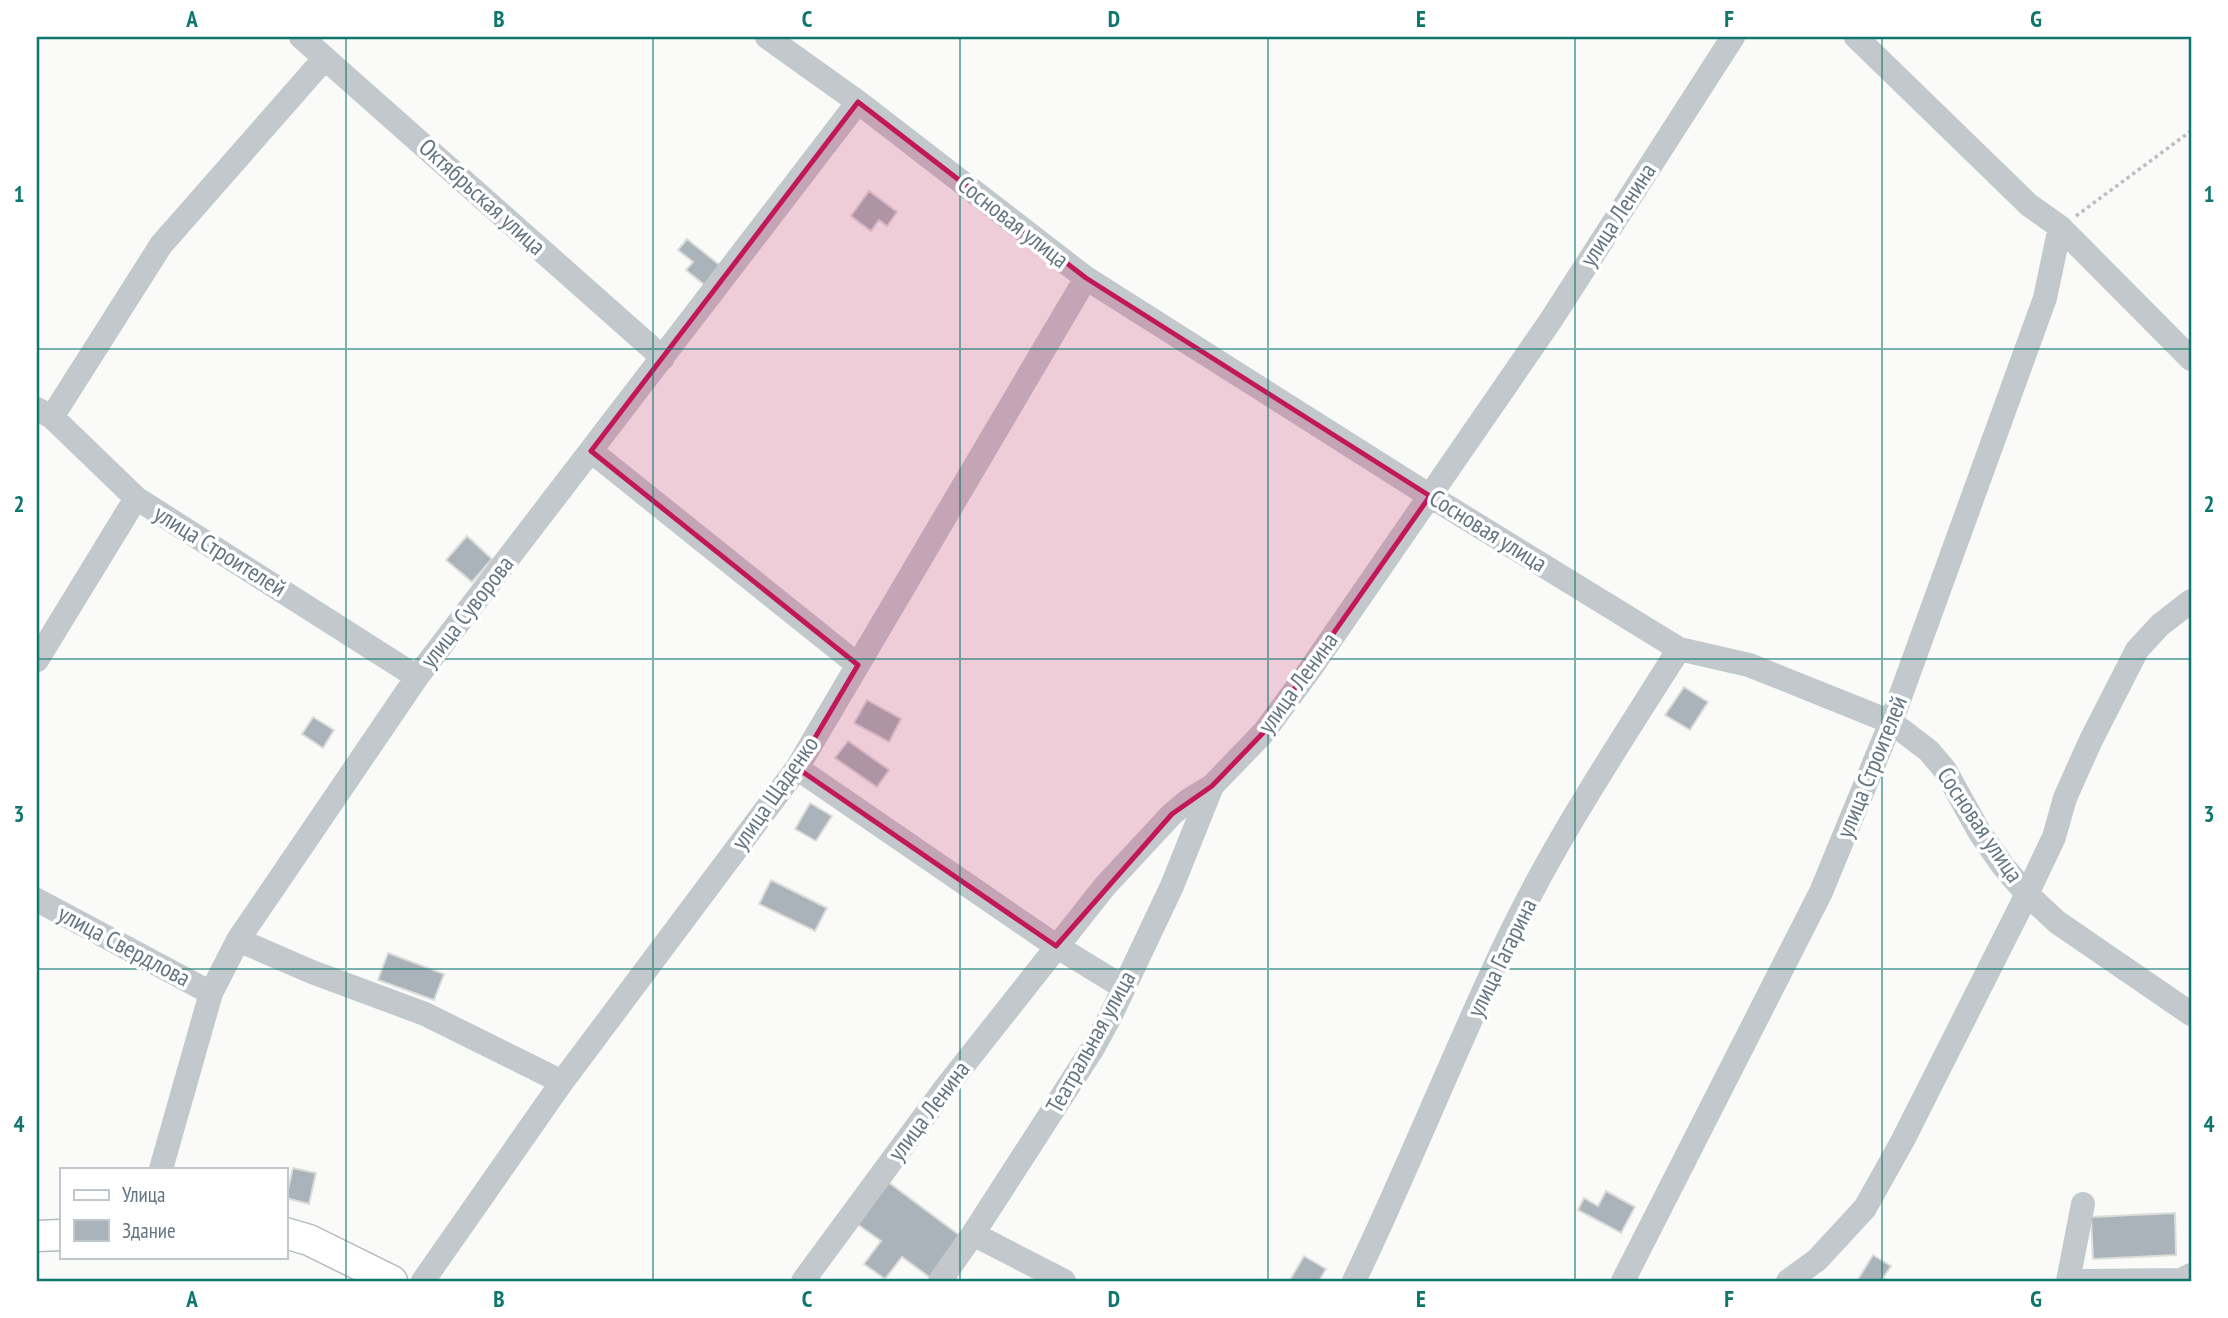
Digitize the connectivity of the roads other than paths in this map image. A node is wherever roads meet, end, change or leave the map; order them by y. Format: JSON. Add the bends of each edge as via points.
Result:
{"nodes":[{"id":1,"x":301,"y":37,"type":"edge"},
{"id":2,"x":767,"y":37,"type":"edge"},
{"id":3,"x":1733,"y":37,"type":"edge"},
{"id":4,"x":1856,"y":37,"type":"edge"},
{"id":5,"x":325,"y":58,"type":"junction"},
{"id":6,"x":859,"y":102,"type":"junction"},
{"id":7,"x":2060,"y":227,"type":"junction"},
{"id":8,"x":1086,"y":278,"type":"junction"},
{"id":9,"x":663,"y":358,"type":"junction"},
{"id":10,"x":2191,"y":359,"type":"edge"},
{"id":11,"x":45,"y":413,"type":"edge"},
{"id":12,"x":591,"y":451,"type":"junction"},
{"id":13,"x":1430,"y":496,"type":"junction"},
{"id":14,"x":136,"y":498,"type":"junction"},
{"id":15,"x":2191,"y":601,"type":"edge"},
{"id":16,"x":1679,"y":649,"type":"junction"},
{"id":17,"x":37,"y":660,"type":"edge"},
{"id":18,"x":858,"y":665,"type":"junction"},
{"id":19,"x":417,"y":677,"type":"junction"},
{"id":20,"x":1891,"y":722,"type":"junction"},
{"id":21,"x":797,"y":768,"type":"junction"},
{"id":22,"x":1212,"y":786,"type":"junction"},
{"id":23,"x":2027,"y":894,"type":"junction"},
{"id":24,"x":37,"y":900,"type":"edge"},
{"id":25,"x":238,"y":940,"type":"junction"},
{"id":26,"x":1056,"y":946,"type":"junction"},
{"id":27,"x":1123,"y":987,"type":"junction"},
{"id":28,"x":211,"y":993,"type":"junction"},
{"id":29,"x":2191,"y":1014,"type":"edge"},
{"id":30,"x":562,"y":1082,"type":"junction"},
{"id":31,"x":161,"y":1168,"type":"edge"},
{"id":32,"x":2082,"y":1204,"type":"dead end"},
{"id":33,"x":287,"y":1234,"type":"edge"},
{"id":34,"x":973,"y":1234,"type":"junction"},
{"id":35,"x":60,"y":1235,"type":"edge"},
{"id":36,"x":37,"y":1236,"type":"edge"},
{"id":37,"x":2191,"y":1275,"type":"edge"},
{"id":38,"x":392,"y":1281,"type":"edge"},
{"id":39,"x":423,"y":1281,"type":"edge"},
{"id":40,"x":803,"y":1281,"type":"edge"},
{"id":41,"x":940,"y":1281,"type":"edge"},
{"id":42,"x":1064,"y":1281,"type":"edge"},
{"id":43,"x":1354,"y":1281,"type":"edge"},
{"id":44,"x":1623,"y":1281,"type":"edge"},
{"id":45,"x":1788,"y":1281,"type":"edge"},
{"id":46,"x":2068,"y":1281,"type":"edge"},
{"id":47,"x":2084,"y":1281,"type":"edge"}],
"edges":[{"from":1,"to":5,"type":"street","name":"Октябрьская улица"},
{"from":2,"to":6,"type":"street","name":"Сосновая улица"},
{"from":3,"to":13,"type":"street","name":"улица Ленина","via":[[1551,320]]},
{"from":4,"to":7,"type":"street","via":[[2029,205]]},
{"from":5,"to":9,"type":"street","name":"Октябрьская улица"},
{"from":5,"to":11,"type":"street","via":[[161,245]]},
{"from":6,"to":8,"type":"street","name":"Сосновая улица"},
{"from":6,"to":9,"type":"street","name":"улица Суворова"},
{"from":7,"to":10,"type":"street"},
{"from":7,"to":20,"type":"street","name":"улица Строителей","via":[[2045,298]]},
{"from":8,"to":13,"type":"street","name":"Сосновая улица"},
{"from":8,"to":18,"type":"street","name":"улица Щаденко"},
{"from":9,"to":12,"type":"street","name":"улица Суворова"},
{"from":11,"to":14,"type":"street","name":"улица Строителей"},
{"from":12,"to":18,"type":"street"},
{"from":12,"to":19,"type":"street","name":"улица Суворова"},
{"from":13,"to":16,"type":"street","name":"Сосновая улица"},
{"from":13,"to":22,"type":"street","name":"улица Ленина","via":[[1264,732]]},
{"from":14,"to":17,"type":"street"},
{"from":14,"to":19,"type":"street","name":"улица Строителей"},
{"from":15,"to":23,"type":"street","via":[[2137,650],[2085,753]]},
{"from":16,"to":20,"type":"street","name":"Сосновая улица","via":[[1749,665]]},
{"from":16,"to":43,"type":"street","name":"улица Гагарина","via":[[1568,827],[1505,945]]},
{"from":18,"to":21,"type":"street","name":"улица Щаденко"},
{"from":19,"to":25,"type":"street","name":"улица Суворова"},
{"from":20,"to":23,"type":"street","name":"Сосновая улица","via":[[1929,751],[1945,770],[1980,833]]},
{"from":20,"to":44,"type":"street","name":"улица Строителей","via":[[1821,892]]},
{"from":21,"to":26,"type":"street"},
{"from":21,"to":30,"type":"street","name":"улица Щаденко"},
{"from":22,"to":26,"type":"street","name":"улица Ленина","via":[[1147,838]]},
{"from":22,"to":27,"type":"street","name":"Театральная улица","via":[[1172,886]]},
{"from":23,"to":29,"type":"street","name":"Сосновая улица","via":[[2057,922]]},
{"from":23,"to":45,"type":"street","via":[[1865,1208],[1817,1260]]},
{"from":24,"to":28,"type":"street","name":"улица Свердлова"},
{"from":25,"to":28,"type":"street","name":"улица Суворова"},
{"from":25,"to":30,"type":"street","via":[[425,1014]]},
{"from":26,"to":27,"type":"street"},
{"from":26,"to":40,"type":"street","name":"улица Ленина"},
{"from":27,"to":34,"type":"street","name":"Театральная улица","via":[[1093,1048]]},
{"from":28,"to":31,"type":"street","name":"улица Суворова"},
{"from":30,"to":39,"type":"street","name":"улица Щаденко"},
{"from":32,"to":46,"type":"street"},
{"from":33,"to":38,"type":"main road"},
{"from":34,"to":41,"type":"street","name":"Театральная улица"},
{"from":34,"to":42,"type":"street"},
{"from":35,"to":36,"type":"main road"},
{"from":37,"to":47,"type":"street","via":[[2181,1280]]}]}
